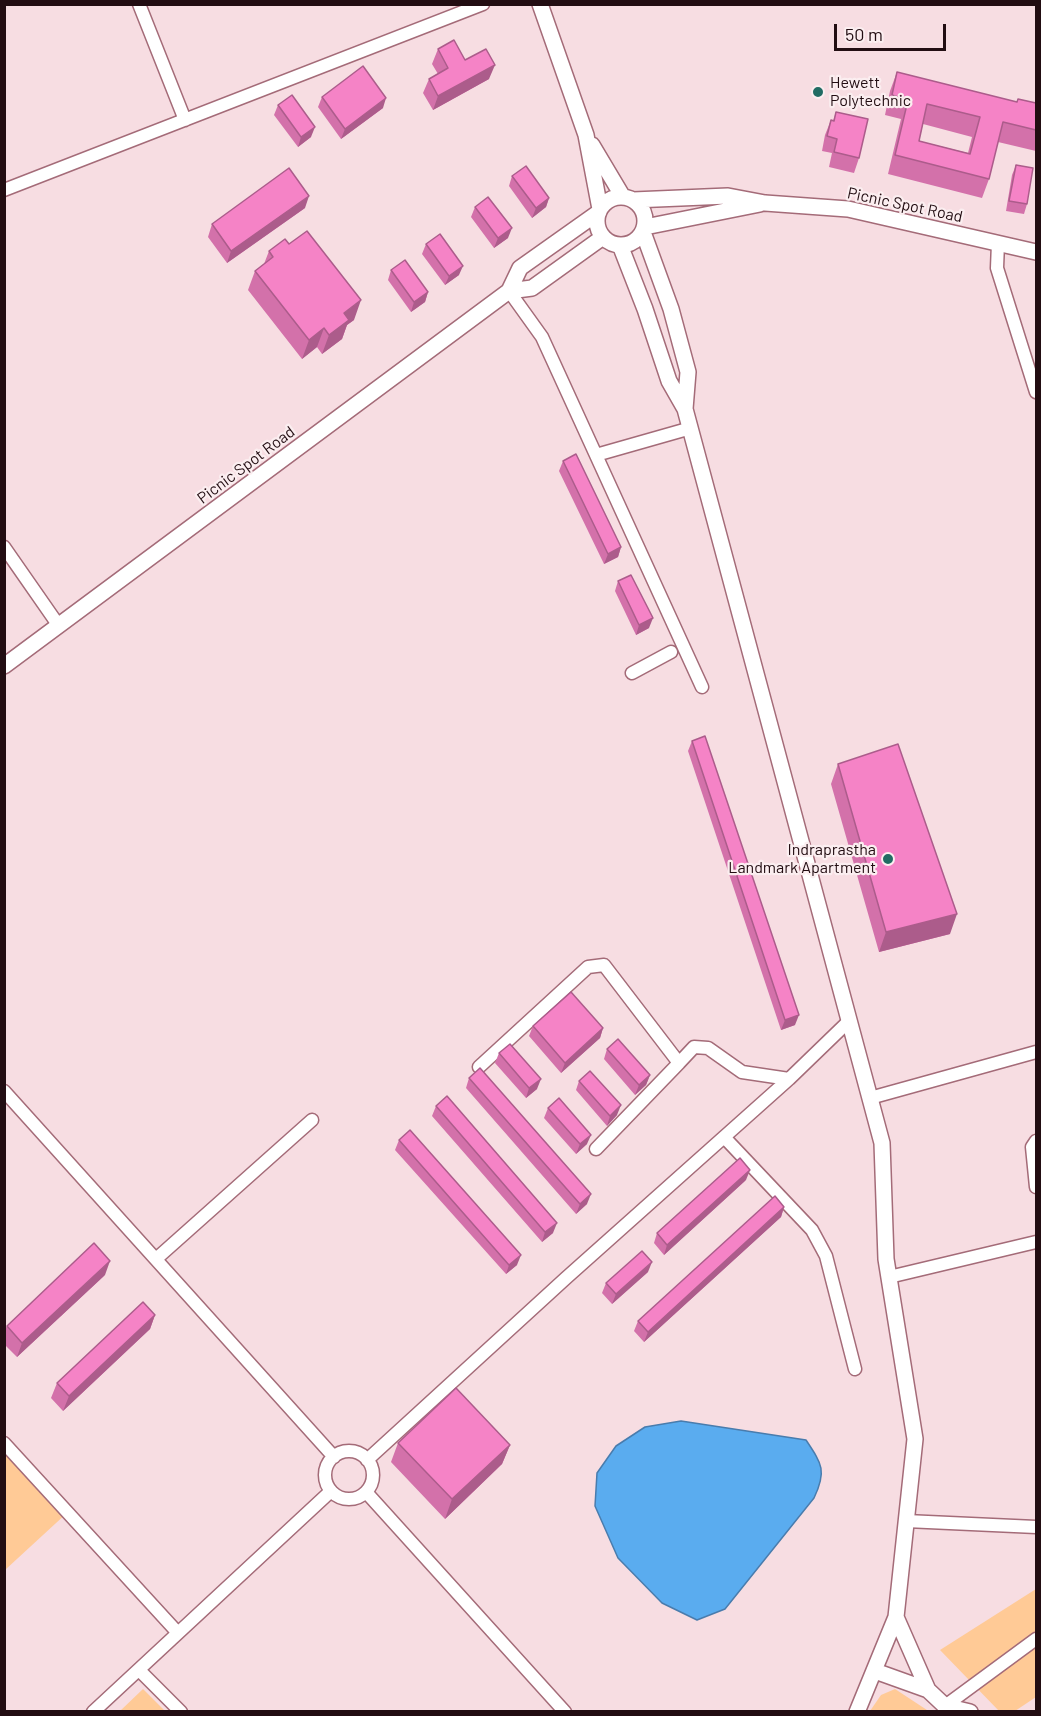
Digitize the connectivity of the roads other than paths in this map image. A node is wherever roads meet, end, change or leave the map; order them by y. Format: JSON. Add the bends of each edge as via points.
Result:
{"nodes":[{"id":1,"x":140,"y":4,"type":"edge"},
{"id":2,"x":483,"y":4,"type":"edge"},
{"id":3,"x":540,"y":4,"type":"edge"},
{"id":4,"x":185,"y":120,"type":"junction"},
{"id":5,"x":586,"y":135,"type":"junction"},
{"id":6,"x":4,"y":190,"type":"edge"},
{"id":7,"x":628,"y":198,"type":"junction"},
{"id":8,"x":765,"y":203,"type":"junction"},
{"id":9,"x":599,"y":211,"type":"junction"},
{"id":10,"x":644,"y":230,"type":"junction"},
{"id":11,"x":603,"y":237,"type":"junction"},
{"id":12,"x":998,"y":243,"type":"junction"},
{"id":13,"x":620,"y":245,"type":"junction"},
{"id":14,"x":1036,"y":252,"type":"edge"},
{"id":15,"x":509,"y":291,"type":"junction"},
{"id":16,"x":1036,"y":392,"type":"edge"},
{"id":17,"x":685,"y":409,"type":"junction"},
{"id":18,"x":691,"y":428,"type":"junction"},
{"id":19,"x":596,"y":455,"type":"junction"},
{"id":20,"x":4,"y":547,"type":"edge"},
{"id":21,"x":59,"y":626,"type":"junction"},
{"id":22,"x":671,"y":652,"type":"dead end"},
{"id":23,"x":4,"y":666,"type":"edge"},
{"id":24,"x":632,"y":673,"type":"dead end"},
{"id":25,"x":702,"y":687,"type":"dead end"},
{"id":26,"x":849,"y":1021,"type":"junction"},
{"id":27,"x":1036,"y":1052,"type":"edge"},
{"id":28,"x":679,"y":1063,"type":"junction"},
{"id":29,"x":479,"y":1066,"type":"edge"},
{"id":30,"x":789,"y":1079,"type":"junction"},
{"id":31,"x":4,"y":1091,"type":"edge"},
{"id":32,"x":870,"y":1098,"type":"junction"},
{"id":33,"x":312,"y":1120,"type":"dead end"},
{"id":34,"x":724,"y":1137,"type":"junction"},
{"id":35,"x":1036,"y":1141,"type":"edge"},
{"id":36,"x":596,"y":1149,"type":"dead end"},
{"id":37,"x":1036,"y":1187,"type":"edge"},
{"id":38,"x":1036,"y":1242,"type":"edge"},
{"id":39,"x":156,"y":1259,"type":"junction"},
{"id":40,"x":889,"y":1277,"type":"junction"},
{"id":41,"x":855,"y":1369,"type":"dead end"},
{"id":42,"x":4,"y":1443,"type":"edge"},
{"id":43,"x":334,"y":1457,"type":"junction"},
{"id":44,"x":367,"y":1460,"type":"junction"},
{"id":45,"x":331,"y":1491,"type":"junction"},
{"id":46,"x":366,"y":1492,"type":"junction"},
{"id":47,"x":906,"y":1521,"type":"junction"},
{"id":48,"x":1036,"y":1527,"type":"edge"},
{"id":49,"x":896,"y":1617,"type":"junction"},
{"id":50,"x":178,"y":1633,"type":"junction"},
{"id":51,"x":1036,"y":1639,"type":"edge"},
{"id":52,"x":139,"y":1670,"type":"junction"},
{"id":53,"x":875,"y":1671,"type":"junction"},
{"id":54,"x":928,"y":1690,"type":"junction"},
{"id":55,"x":945,"y":1709,"type":"edge"},
{"id":56,"x":93,"y":1712,"type":"edge"},
{"id":57,"x":181,"y":1712,"type":"edge"},
{"id":58,"x":565,"y":1712,"type":"edge"},
{"id":59,"x":858,"y":1712,"type":"edge"},
{"id":60,"x":970,"y":1712,"type":"edge"}],
"edges":[{"from":1,"to":4,"type":"street"},
{"from":2,"to":4,"type":"street"},
{"from":3,"to":5,"type":"street"},
{"from":4,"to":6,"type":"street"},
{"from":5,"to":7,"type":"street"},
{"from":5,"to":9,"type":"street"},
{"from":7,"to":8,"type":"street","name":"Picnic Spot Road","via":[[728,196]]},
{"from":7,"to":9,"type":"street","via":[[610,200]]},
{"from":7,"to":10,"type":"street","via":[[642,209]]},
{"from":8,"to":10,"type":"street","name":"Picnic Spot Road"},
{"from":8,"to":12,"type":"street","name":"Picnic Spot Road","via":[[848,209]]},
{"from":9,"to":11,"type":"street","via":[[597,225]]},
{"from":9,"to":15,"type":"street","name":"Picnic Spot Road","via":[[520,268]]},
{"from":10,"to":13,"type":"street","via":[[636,240]]},
{"from":10,"to":17,"type":"street","via":[[687,372]]},
{"from":11,"to":13,"type":"street"},
{"from":11,"to":15,"type":"street","name":"Picnic Spot Road","via":[[532,288]]},
{"from":12,"to":14,"type":"street","name":"Picnic Spot Road"},
{"from":12,"to":16,"type":"street","via":[[997,268]]},
{"from":13,"to":17,"type":"street","via":[[669,381]]},
{"from":15,"to":19,"type":"street","via":[[543,337]]},
{"from":15,"to":21,"type":"street","name":"Picnic Spot Road"},
{"from":17,"to":18,"type":"street"},
{"from":18,"to":19,"type":"street"},
{"from":18,"to":26,"type":"street"},
{"from":19,"to":25,"type":"street"},
{"from":20,"to":21,"type":"street"},
{"from":21,"to":23,"type":"street","name":"Picnic Spot Road"},
{"from":22,"to":24,"type":"street"},
{"from":26,"to":30,"type":"street"},
{"from":26,"to":32,"type":"street"},
{"from":27,"to":32,"type":"street"},
{"from":28,"to":29,"type":"street","via":[[603,965],[588,967]]},
{"from":28,"to":30,"type":"street","via":[[694,1047],[708,1048],[742,1072]]},
{"from":28,"to":36,"type":"street"},
{"from":30,"to":34,"type":"street"},
{"from":31,"to":39,"type":"street"},
{"from":32,"to":40,"type":"street","via":[[882,1143]]},
{"from":33,"to":39,"type":"street"},
{"from":34,"to":41,"type":"street","via":[[812,1230],[826,1256]]},
{"from":34,"to":44,"type":"street"},
{"from":35,"to":37,"type":"street","via":[[1032,1148]]},
{"from":38,"to":40,"type":"street"},
{"from":39,"to":43,"type":"street"},
{"from":40,"to":47,"type":"street","via":[[915,1439]]},
{"from":42,"to":50,"type":"street"},
{"from":43,"to":44,"type":"street","via":[[351,1451]]},
{"from":43,"to":45,"type":"street","via":[[325,1473]]},
{"from":44,"to":46,"type":"street","via":[[373,1477]]},
{"from":45,"to":46,"type":"street","via":[[348,1499]]},
{"from":45,"to":50,"type":"street"},
{"from":46,"to":58,"type":"street"},
{"from":47,"to":48,"type":"street"},
{"from":47,"to":49,"type":"street"},
{"from":49,"to":53,"type":"street"},
{"from":49,"to":54,"type":"street"},
{"from":50,"to":52,"type":"street"},
{"from":51,"to":55,"type":"street"},
{"from":52,"to":56,"type":"street"},
{"from":52,"to":57,"type":"street"},
{"from":53,"to":54,"type":"street"},
{"from":53,"to":59,"type":"street"},
{"from":54,"to":55,"type":"street"},
{"from":55,"to":60,"type":"street"}]}
